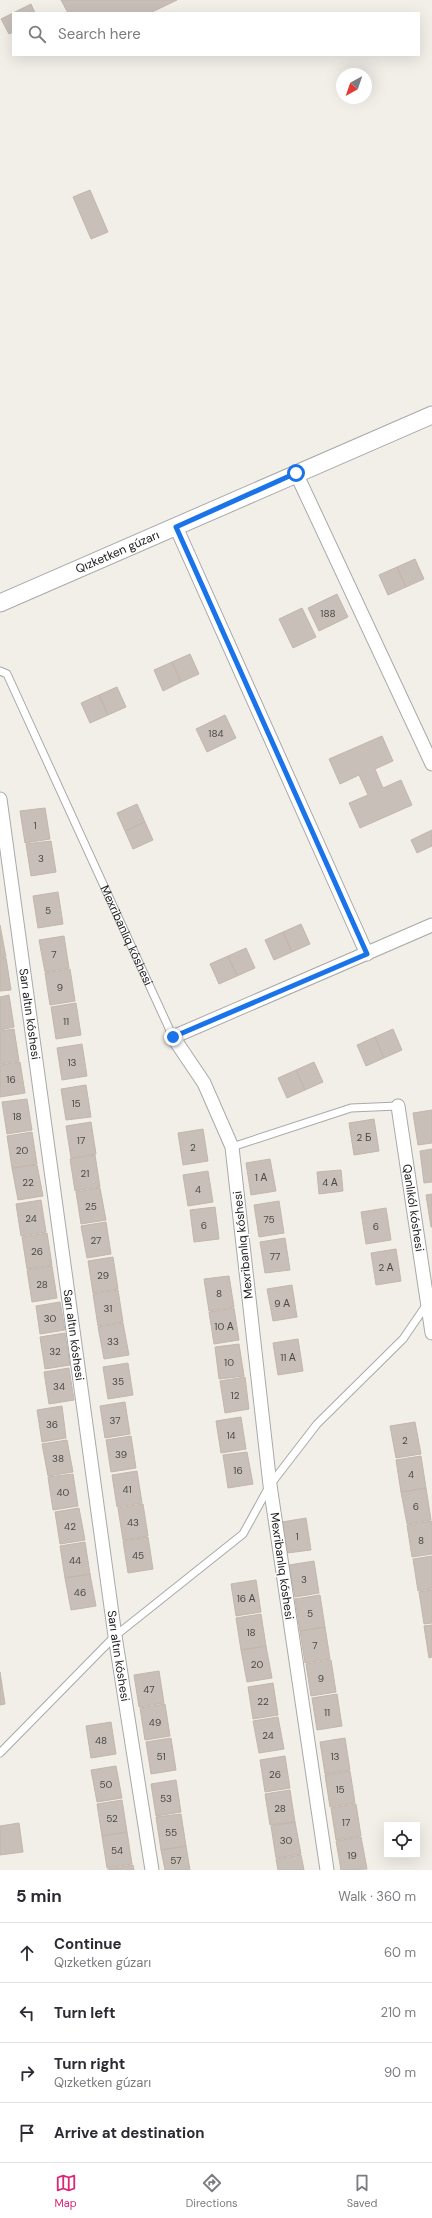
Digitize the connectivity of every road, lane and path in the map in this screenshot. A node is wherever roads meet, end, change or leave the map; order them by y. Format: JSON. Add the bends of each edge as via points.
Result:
{"nodes":[{"id":1,"x":432,"y":415,"type":"edge"},
{"id":2,"x":296,"y":473,"type":"junction"},
{"id":3,"x":176,"y":527,"type":"junction"},
{"id":4,"x":0,"y":603,"type":"edge"},
{"id":5,"x":0,"y":671,"type":"edge"},
{"id":6,"x":432,"y":764,"type":"edge"},
{"id":7,"x":0,"y":799,"type":"edge"},
{"id":8,"x":432,"y":925,"type":"edge"},
{"id":9,"x":367,"y":954,"type":"junction"},
{"id":10,"x":173,"y":1037,"type":"junction"},
{"id":11,"x":398,"y":1106,"type":"joint"},
{"id":12,"x":232,"y":1147,"type":"junction"},
{"id":13,"x":430,"y":1301,"type":"edge"},
{"id":14,"x":432,"y":1333,"type":"edge"},
{"id":15,"x":270,"y":1485,"type":"junction"},
{"id":16,"x":115,"y":1636,"type":"junction"},
{"id":17,"x":0,"y":1753,"type":"edge"},
{"id":18,"x":152,"y":1870,"type":"edge"},
{"id":19,"x":327,"y":1870,"type":"edge"}],
"edges":[{"from":1,"to":2,"type":"street","name":"Qızketken gúzarı"},
{"from":2,"to":3,"type":"street","name":"Qızketken gúzarı"},
{"from":2,"to":6,"type":"street"},
{"from":3,"to":4,"type":"street","name":"Qızketken gúzarı"},
{"from":3,"to":9,"type":"street"},
{"from":5,"to":10,"type":"lane","name":"Mexribanlıq kóshesi","via":[[7,674]]},
{"from":7,"to":16,"type":"street","name":"Sarı altın kóshesi"},
{"from":8,"to":9,"type":"street"},
{"from":9,"to":10,"type":"street"},
{"from":10,"to":12,"type":"street","name":"Mexribanlıq kóshesi","via":[[204,1083]]},
{"from":11,"to":12,"type":"lane","via":[[351,1108]]},
{"from":11,"to":13,"type":"street","name":"Qanlıkól kóshesi"},
{"from":12,"to":15,"type":"street","name":"Mexribanlıq kóshesi"},
{"from":13,"to":14,"type":"street","name":"Qanlıkól kóshesi"},
{"from":13,"to":15,"type":"lane","via":[[403,1339],[317,1424]]},
{"from":15,"to":16,"type":"lane","via":[[243,1534]]},
{"from":15,"to":19,"type":"street","name":"Mexribanlıq kóshesi"},
{"from":16,"to":17,"type":"lane"},
{"from":16,"to":18,"type":"street","name":"Sarı altın kóshesi"}]}
